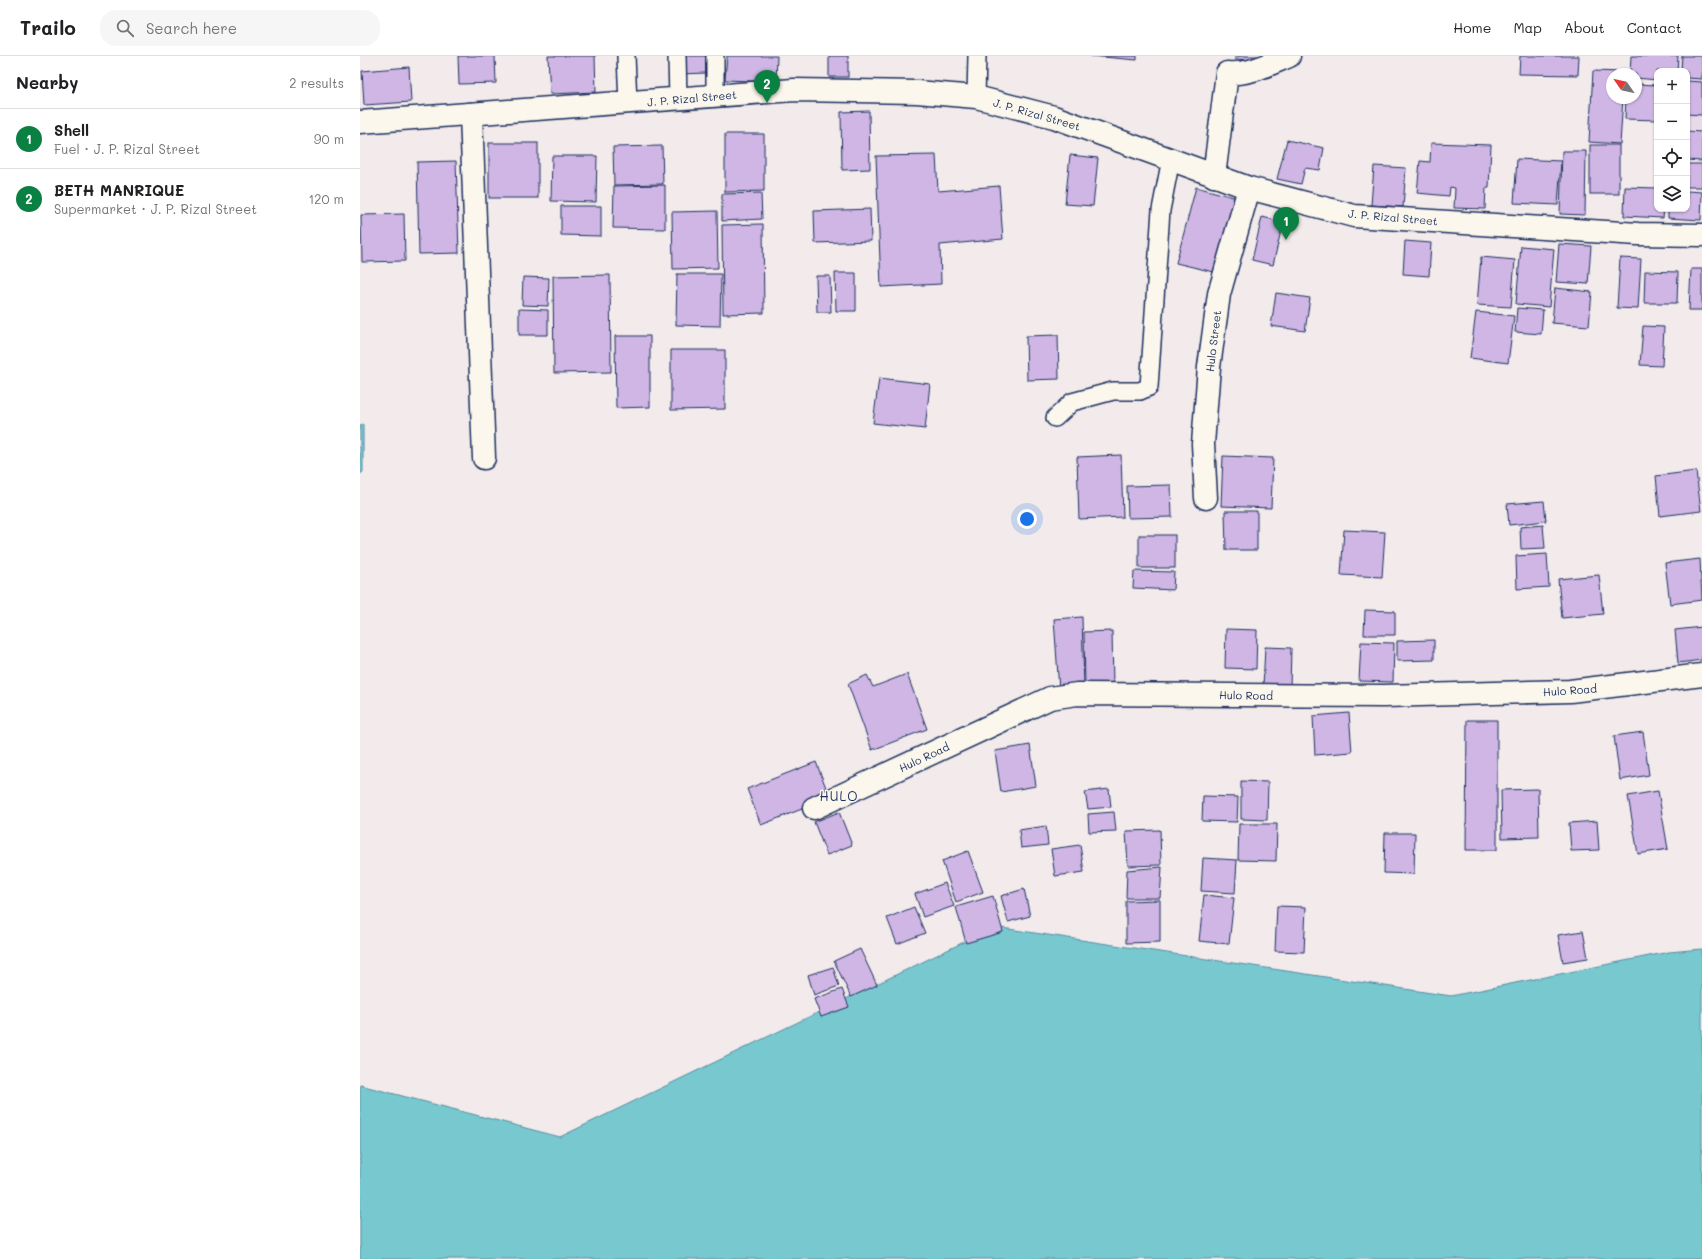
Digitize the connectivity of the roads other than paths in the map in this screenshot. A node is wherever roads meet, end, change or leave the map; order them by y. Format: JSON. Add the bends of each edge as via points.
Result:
{"nodes":[{"id":1,"x":626,"y":56,"type":"edge"},
{"id":2,"x":677,"y":56,"type":"edge"},
{"id":3,"x":715,"y":56,"type":"edge"},
{"id":4,"x":977,"y":56,"type":"edge"},
{"id":5,"x":1289,"y":56,"type":"edge"},
{"id":6,"x":1228,"y":65,"type":"edge"},
{"id":7,"x":715,"y":96,"type":"junction"},
{"id":8,"x":976,"y":96,"type":"junction"},
{"id":9,"x":678,"y":99,"type":"junction"},
{"id":10,"x":628,"y":103,"type":"junction"},
{"id":11,"x":471,"y":114,"type":"junction"},
{"id":12,"x":360,"y":122,"type":"edge"},
{"id":13,"x":1171,"y":160,"type":"junction"},
{"id":14,"x":1214,"y":176,"type":"junction"},
{"id":15,"x":1249,"y":188,"type":"junction"},
{"id":16,"x":1702,"y":235,"type":"edge"},
{"id":17,"x":1055,"y":418,"type":"dead end"},
{"id":18,"x":484,"y":458,"type":"dead end"},
{"id":19,"x":1206,"y":498,"type":"dead end"},
{"id":20,"x":1702,"y":675,"type":"edge"},
{"id":21,"x":814,"y":808,"type":"dead end"}],
"edges":[{"from":1,"to":10,"type":"lane"},
{"from":2,"to":9,"type":"lane"},
{"from":3,"to":7,"type":"lane"},
{"from":4,"to":8,"type":"lane"},
{"from":5,"to":6,"type":"street","via":[[1246,72]]},
{"from":6,"to":14,"type":"street"},
{"from":7,"to":8,"type":"street","name":"J. P. Rizal Street","via":[[794,90],[916,92]]},
{"from":7,"to":9,"type":"street","name":"J. P. Rizal Street"},
{"from":8,"to":13,"type":"street","name":"J. P. Rizal Street","via":[[1054,117]]},
{"from":9,"to":10,"type":"street","name":"J. P. Rizal Street"},
{"from":10,"to":11,"type":"street","name":"J. P. Rizal Street"},
{"from":11,"to":12,"type":"street","name":"J. P. Rizal Street"},
{"from":11,"to":18,"type":"street"},
{"from":13,"to":14,"type":"street","name":"J. P. Rizal Street"},
{"from":13,"to":17,"type":"lane","via":[[1161,210],[1149,387],[1140,391],[1112,391],[1072,402]]},
{"from":14,"to":15,"type":"street","name":"J. P. Rizal Street"},
{"from":15,"to":16,"type":"street","name":"J. P. Rizal Street","via":[[1354,216],[1638,234]]},
{"from":15,"to":19,"type":"street","name":"Hulo Street","via":[[1219,294],[1209,367],[1203,444]]},
{"from":20,"to":21,"type":"street","name":"Hulo Road","via":[[1570,691],[1384,696],[1077,694],[1050,698]]}]}
